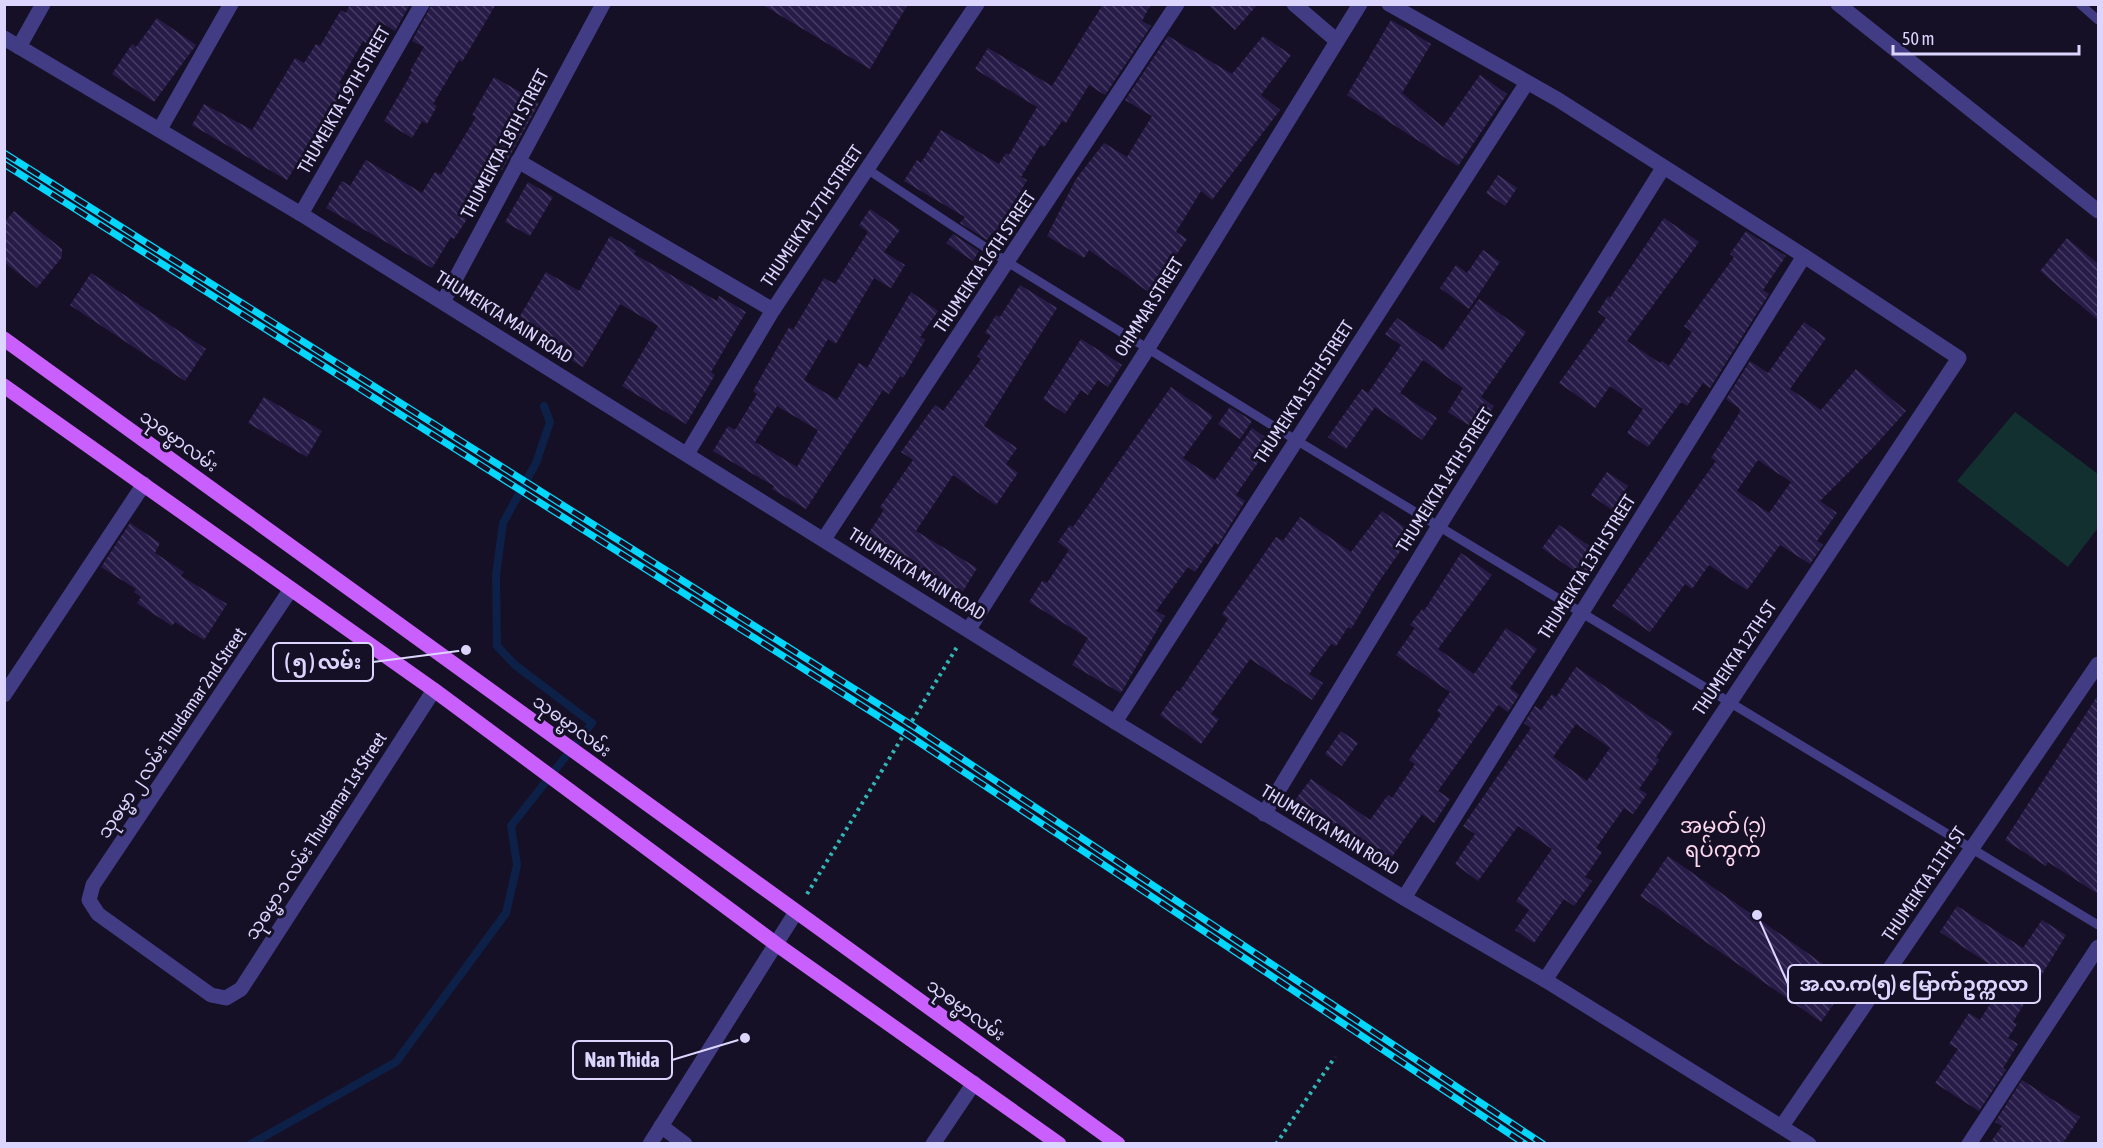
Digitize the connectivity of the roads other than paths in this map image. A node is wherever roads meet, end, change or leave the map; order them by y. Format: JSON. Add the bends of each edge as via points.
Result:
{"nodes":[{"id":1,"x":43,"y":4,"type":"edge"},
{"id":2,"x":231,"y":4,"type":"edge"},
{"id":3,"x":422,"y":4,"type":"edge"},
{"id":4,"x":603,"y":4,"type":"edge"},
{"id":5,"x":977,"y":4,"type":"edge"},
{"id":6,"x":1177,"y":4,"type":"edge"},
{"id":7,"x":1294,"y":4,"type":"edge"},
{"id":8,"x":1360,"y":4,"type":"edge"},
{"id":9,"x":1389,"y":4,"type":"edge"},
{"id":10,"x":1838,"y":4,"type":"edge"},
{"id":11,"x":2080,"y":4,"type":"edge"},
{"id":12,"x":2098,"y":20,"type":"edge"},
{"id":13,"x":4,"y":38,"type":"edge"},
{"id":14,"x":1337,"y":41,"type":"junction"},
{"id":15,"x":20,"y":47,"type":"junction"},
{"id":16,"x":1526,"y":84,"type":"junction"},
{"id":17,"x":160,"y":129,"type":"junction"},
{"id":18,"x":518,"y":161,"type":"junction"},
{"id":19,"x":1663,"y":168,"type":"junction"},
{"id":20,"x":867,"y":169,"type":"junction"},
{"id":21,"x":2098,"y":211,"type":"edge"},
{"id":22,"x":301,"y":214,"type":"junction"},
{"id":23,"x":1804,"y":256,"type":"junction"},
{"id":24,"x":1009,"y":263,"type":"junction"},
{"id":25,"x":442,"y":302,"type":"junction"},
{"id":26,"x":773,"y":310,"type":"junction"},
{"id":27,"x":4,"y":339,"type":"edge"},
{"id":28,"x":1148,"y":348,"type":"junction"},
{"id":29,"x":4,"y":386,"type":"edge"},
{"id":30,"x":1296,"y":440,"type":"junction"},
{"id":31,"x":687,"y":454,"type":"junction"},
{"id":32,"x":144,"y":484,"type":"junction"},
{"id":33,"x":1439,"y":526,"type":"junction"},
{"id":34,"x":824,"y":538,"type":"junction"},
{"id":35,"x":291,"y":589,"type":"junction"},
{"id":36,"x":1582,"y":613,"type":"junction"},
{"id":37,"x":969,"y":629,"type":"junction"},
{"id":38,"x":2098,"y":664,"type":"edge"},
{"id":39,"x":434,"y":690,"type":"junction"},
{"id":40,"x":4,"y":695,"type":"edge"},
{"id":41,"x":1730,"y":702,"type":"junction"},
{"id":42,"x":1115,"y":722,"type":"junction"},
{"id":43,"x":1264,"y":813,"type":"junction"},
{"id":44,"x":1972,"y":849,"type":"junction"},
{"id":45,"x":1404,"y":898,"type":"junction"},
{"id":46,"x":796,"y":912,"type":"junction"},
{"id":47,"x":2098,"y":925,"type":"edge"},
{"id":48,"x":776,"y":944,"type":"junction"},
{"id":49,"x":2098,"y":947,"type":"edge"},
{"id":50,"x":1545,"y":980,"type":"junction"},
{"id":51,"x":226,"y":998,"type":"joint"},
{"id":52,"x":974,"y":1083,"type":"junction"},
{"id":53,"x":661,"y":1126,"type":"junction"},
{"id":54,"x":1782,"y":1126,"type":"junction"},
{"id":55,"x":1109,"y":1141,"type":"edge"},
{"id":56,"x":650,"y":1143,"type":"edge"},
{"id":57,"x":685,"y":1143,"type":"edge"},
{"id":58,"x":933,"y":1143,"type":"edge"},
{"id":59,"x":1059,"y":1143,"type":"edge"},
{"id":60,"x":1809,"y":1143,"type":"edge"},
{"id":61,"x":1970,"y":1143,"type":"edge"}],
"edges":[{"from":1,"to":15,"type":"street"},
{"from":2,"to":17,"type":"street"},
{"from":3,"to":22,"type":"street","name":"THUMEIKTA 19TH STREET"},
{"from":4,"to":18,"type":"street","name":"THUMEIKTA 18TH STREET"},
{"from":5,"to":20,"type":"street","name":"THUMEIKTA 17TH STREET"},
{"from":6,"to":24,"type":"street","name":"THUMEIKTA 16TH STREET"},
{"from":7,"to":14,"type":"street"},
{"from":8,"to":14,"type":"street","name":"OHMMAR STREET"},
{"from":9,"to":16,"type":"street"},
{"from":10,"to":21,"type":"street"},
{"from":11,"to":12,"type":"lane"},
{"from":13,"to":15,"type":"street","name":"THUMEIKTA MAIN ROAD"},
{"from":14,"to":28,"type":"street","name":"OHMMAR STREET"},
{"from":15,"to":17,"type":"street","name":"THUMEIKTA MAIN ROAD"},
{"from":16,"to":19,"type":"street","via":[[1557,99]]},
{"from":16,"to":30,"type":"street","name":"THUMEIKTA 15TH STREET"},
{"from":17,"to":22,"type":"street","name":"THUMEIKTA MAIN ROAD"},
{"from":18,"to":25,"type":"street","name":"THUMEIKTA 18TH STREET"},
{"from":18,"to":26,"type":"street"},
{"from":19,"to":23,"type":"street"},
{"from":19,"to":33,"type":"street","name":"THUMEIKTA 14TH STREET"},
{"from":20,"to":24,"type":"lane"},
{"from":20,"to":26,"type":"street","name":"THUMEIKTA 17TH STREET"},
{"from":22,"to":25,"type":"street","name":"THUMEIKTA MAIN ROAD"},
{"from":23,"to":36,"type":"street","name":"THUMEIKTA 13TH STREET"},
{"from":23,"to":41,"type":"street","name":"THUMEIKTA 12TH ST","via":[[1959,358]]},
{"from":24,"to":28,"type":"lane"},
{"from":24,"to":34,"type":"street","name":"THUMEIKTA 16TH STREET"},
{"from":25,"to":31,"type":"street","name":"THUMEIKTA MAIN ROAD"},
{"from":26,"to":31,"type":"street","name":"THUMEIKTA 17TH STREET"},
{"from":27,"to":46,"type":"main road","name":"သုဓမ္မာလမ်း"},
{"from":28,"to":30,"type":"lane"},
{"from":28,"to":37,"type":"street","name":"OHMMAR STREET"},
{"from":29,"to":32,"type":"main road"},
{"from":30,"to":33,"type":"lane"},
{"from":30,"to":42,"type":"street","name":"THUMEIKTA 15TH STREET"},
{"from":31,"to":34,"type":"street","name":"THUMEIKTA MAIN ROAD"},
{"from":32,"to":35,"type":"main road"},
{"from":32,"to":40,"type":"street"},
{"from":33,"to":36,"type":"lane"},
{"from":33,"to":43,"type":"street","name":"THUMEIKTA 14TH STREET"},
{"from":34,"to":37,"type":"street","name":"THUMEIKTA MAIN ROAD"},
{"from":35,"to":39,"type":"main road"},
{"from":35,"to":51,"type":"street","name":"သုဓမ္မာ ၂ လမ်း Thudamar 2nd Street","via":[[93,885],[89,900],[98,914],[211,995]]},
{"from":36,"to":41,"type":"lane"},
{"from":36,"to":45,"type":"street","name":"THUMEIKTA 13TH STREET"},
{"from":37,"to":42,"type":"street","name":"THUMEIKTA MAIN ROAD"},
{"from":38,"to":44,"type":"street","name":"THUMEIKTA 11TH ST"},
{"from":39,"to":48,"type":"main road"},
{"from":39,"to":51,"type":"street","name":"သုဓမ္မာ ၁ လမ်း Thudamar 1st Street","via":[[241,989]]},
{"from":41,"to":44,"type":"lane"},
{"from":41,"to":50,"type":"street","name":"THUMEIKTA 12TH ST"},
{"from":42,"to":43,"type":"street","name":"THUMEIKTA MAIN ROAD"},
{"from":43,"to":45,"type":"street","name":"THUMEIKTA MAIN ROAD"},
{"from":44,"to":47,"type":"lane"},
{"from":44,"to":54,"type":"street","name":"THUMEIKTA 11TH ST"},
{"from":45,"to":50,"type":"street","name":"THUMEIKTA MAIN ROAD"},
{"from":46,"to":48,"type":"street"},
{"from":46,"to":55,"type":"main road","name":"သုဓမ္မာလမ်း"},
{"from":48,"to":52,"type":"main road"},
{"from":48,"to":53,"type":"street"},
{"from":49,"to":61,"type":"street"},
{"from":50,"to":54,"type":"street","name":"THUMEIKTA MAIN ROAD"},
{"from":52,"to":58,"type":"street"},
{"from":52,"to":59,"type":"main road"},
{"from":53,"to":56,"type":"street"},
{"from":53,"to":57,"type":"street"},
{"from":54,"to":60,"type":"street","name":"THUMEIKTA MAIN ROAD"}]}
